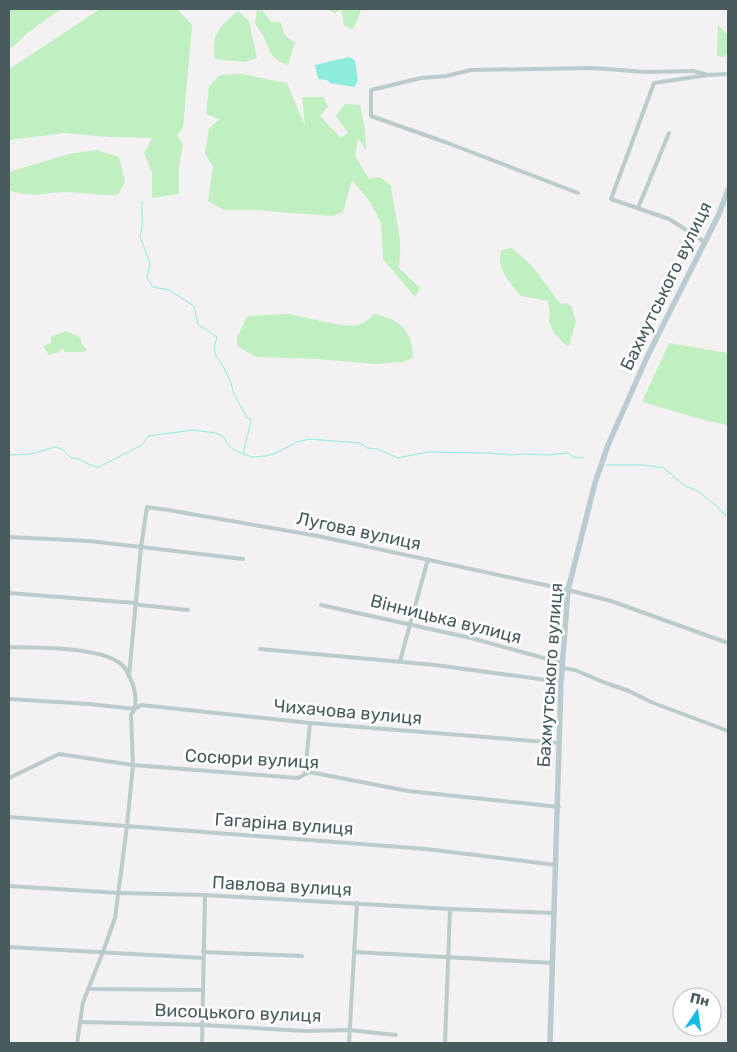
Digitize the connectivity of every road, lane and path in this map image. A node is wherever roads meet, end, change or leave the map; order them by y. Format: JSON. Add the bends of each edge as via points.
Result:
{"nodes":[{"id":1,"x":728,"y":74,"type":"edge"},
{"id":2,"x":708,"y":75,"type":"junction"},
{"id":3,"x":669,"y":133,"type":"dead end"},
{"id":4,"x":728,"y":190,"type":"edge"},
{"id":5,"x":578,"y":193,"type":"dead end"},
{"id":6,"x":638,"y":208,"type":"junction"},
{"id":7,"x":705,"y":242,"type":"junction"},
{"id":8,"x":9,"y":537,"type":"edge"},
{"id":9,"x":142,"y":547,"type":"junction"},
{"id":10,"x":243,"y":559,"type":"dead end"},
{"id":11,"x":428,"y":559,"type":"junction"},
{"id":12,"x":568,"y":590,"type":"junction"},
{"id":13,"x":9,"y":593,"type":"edge"},
{"id":14,"x":135,"y":602,"type":"junction"},
{"id":15,"x":322,"y":604,"type":"dead end"},
{"id":16,"x":188,"y":610,"type":"dead end"},
{"id":17,"x":410,"y":624,"type":"junction"},
{"id":18,"x":728,"y":643,"type":"edge"},
{"id":19,"x":9,"y":647,"type":"edge"},
{"id":20,"x":260,"y":649,"type":"dead end"},
{"id":21,"x":400,"y":662,"type":"junction"},
{"id":22,"x":562,"y":666,"type":"junction"},
{"id":23,"x":129,"y":676,"type":"junction"},
{"id":24,"x":561,"y":682,"type":"junction"},
{"id":25,"x":9,"y":699,"type":"edge"},
{"id":26,"x":135,"y":709,"type":"junction"},
{"id":27,"x":310,"y":723,"type":"junction"},
{"id":28,"x":728,"y":731,"type":"edge"},
{"id":29,"x":559,"y":743,"type":"junction"},
{"id":30,"x":133,"y":765,"type":"junction"},
{"id":31,"x":305,"y":774,"type":"junction"},
{"id":32,"x":9,"y":778,"type":"edge"},
{"id":33,"x":559,"y":806,"type":"junction"},
{"id":34,"x":9,"y":817,"type":"edge"},
{"id":35,"x":127,"y":826,"type":"junction"},
{"id":36,"x":556,"y":864,"type":"junction"},
{"id":37,"x":9,"y":886,"type":"edge"},
{"id":38,"x":119,"y":893,"type":"junction"},
{"id":39,"x":205,"y":895,"type":"junction"},
{"id":40,"x":357,"y":903,"type":"junction"},
{"id":41,"x":450,"y":909,"type":"junction"},
{"id":42,"x":554,"y":912,"type":"junction"},
{"id":43,"x":9,"y":947,"type":"edge"},
{"id":44,"x":103,"y":952,"type":"junction"},
{"id":45,"x":204,"y":952,"type":"junction"},
{"id":46,"x":354,"y":952,"type":"junction"},
{"id":47,"x":302,"y":956,"type":"dead end"},
{"id":48,"x":449,"y":957,"type":"junction"},
{"id":49,"x":203,"y":958,"type":"junction"},
{"id":50,"x":552,"y":963,"type":"junction"},
{"id":51,"x":88,"y":989,"type":"junction"},
{"id":52,"x":202,"y":990,"type":"junction"},
{"id":53,"x":80,"y":1022,"type":"junction"},
{"id":54,"x":203,"y":1025,"type":"junction"},
{"id":55,"x":349,"y":1030,"type":"junction"},
{"id":56,"x":396,"y":1034,"type":"dead end"},
{"id":57,"x":77,"y":1043,"type":"edge"},
{"id":58,"x":202,"y":1043,"type":"edge"},
{"id":59,"x":349,"y":1043,"type":"edge"},
{"id":60,"x":445,"y":1043,"type":"edge"},
{"id":61,"x":550,"y":1043,"type":"edge"}],
"edges":[{"from":1,"to":2,"type":"street"},
{"from":2,"to":5,"type":"street","via":[[693,71],[594,68],[471,70],[370,90],[371,116]]},
{"from":2,"to":6,"type":"street","via":[[654,83],[610,199]]},
{"from":3,"to":6,"type":"street"},
{"from":4,"to":7,"type":"main road","name":"Бахмутського вулиця"},
{"from":6,"to":7,"type":"street","via":[[669,219]]},
{"from":7,"to":12,"type":"main road","name":"Бахмутського вулиця","via":[[647,357],[608,445],[595,482]]},
{"from":8,"to":9,"type":"street","via":[[89,540]]},
{"from":9,"to":10,"type":"street"},
{"from":9,"to":11,"type":"street","name":"Лугова вулиця","via":[[147,508],[318,536]]},
{"from":9,"to":14,"type":"street"},
{"from":11,"to":12,"type":"street","name":"Лугова вулиця"},
{"from":11,"to":17,"type":"street"},
{"from":12,"to":18,"type":"street","name":"Лугова вулиця","via":[[610,601]]},
{"from":12,"to":22,"type":"main road","name":"Бахмутського вулиця"},
{"from":13,"to":14,"type":"street"},
{"from":14,"to":16,"type":"street"},
{"from":14,"to":23,"type":"street"},
{"from":15,"to":17,"type":"street","name":"Вінницька вулиця"},
{"from":17,"to":21,"type":"street"},
{"from":17,"to":22,"type":"street","name":"Вінницька вулиця"},
{"from":19,"to":23,"type":"street","via":[[92,651],[123,666]]},
{"from":20,"to":21,"type":"street"},
{"from":21,"to":24,"type":"street"},
{"from":22,"to":24,"type":"main road","name":"Бахмутського вулиця"},
{"from":22,"to":28,"type":"street","name":"Вінницька вулиця"},
{"from":23,"to":26,"type":"street","via":[[134,685]]},
{"from":24,"to":29,"type":"main road","name":"Бахмутського вулиця"},
{"from":25,"to":26,"type":"street","name":"Чихачова вулиця"},
{"from":26,"to":27,"type":"street","name":"Чихачова вулиця","via":[[141,706]]},
{"from":26,"to":30,"type":"street","via":[[131,715]]},
{"from":27,"to":29,"type":"street","name":"Чихачова вулиця"},
{"from":27,"to":31,"type":"street"},
{"from":29,"to":33,"type":"main road","name":"Бахмутського вулиця"},
{"from":30,"to":31,"type":"street","name":"Сосюри вулиця","via":[[298,778]]},
{"from":30,"to":32,"type":"street","name":"Сосюри вулиця","via":[[59,754]]},
{"from":30,"to":35,"type":"street"},
{"from":31,"to":33,"type":"street","name":"Сосюри вулиця","via":[[309,772],[408,791]]},
{"from":33,"to":36,"type":"main road","name":"Бахмутського вулиця"},
{"from":34,"to":35,"type":"street","name":"Гагаріна вулиця"},
{"from":35,"to":36,"type":"street","name":"Гагаріна вулиця","via":[[426,849]]},
{"from":35,"to":38,"type":"street"},
{"from":36,"to":42,"type":"main road","name":"Бахмутського вулиця"},
{"from":37,"to":38,"type":"street","name":"Павлова вулиця"},
{"from":38,"to":39,"type":"street","name":"Павлова вулиця"},
{"from":38,"to":44,"type":"street","via":[[115,918]]},
{"from":39,"to":40,"type":"street","name":"Павлова вулиця"},
{"from":39,"to":45,"type":"street"},
{"from":40,"to":41,"type":"street","name":"Павлова вулиця"},
{"from":40,"to":46,"type":"street"},
{"from":41,"to":42,"type":"street","name":"Павлова вулиця"},
{"from":41,"to":48,"type":"street"},
{"from":42,"to":50,"type":"main road","name":"Бахмутського вулиця"},
{"from":43,"to":44,"type":"street"},
{"from":44,"to":49,"type":"street"},
{"from":44,"to":51,"type":"street"},
{"from":45,"to":47,"type":"street"},
{"from":45,"to":49,"type":"street"},
{"from":46,"to":48,"type":"street"},
{"from":46,"to":55,"type":"street"},
{"from":48,"to":50,"type":"street"},
{"from":48,"to":60,"type":"street"},
{"from":49,"to":52,"type":"street"},
{"from":50,"to":61,"type":"main road","name":"Бахмутського вулиця"},
{"from":51,"to":52,"type":"street"},
{"from":51,"to":53,"type":"street"},
{"from":52,"to":54,"type":"street"},
{"from":53,"to":54,"type":"street","name":"Висоцького вулиця"},
{"from":53,"to":57,"type":"street"},
{"from":54,"to":55,"type":"street","name":"Висоцького вулиця","via":[[305,1031]]},
{"from":54,"to":58,"type":"street"},
{"from":55,"to":56,"type":"street","name":"Висоцького вулиця"},
{"from":55,"to":59,"type":"street"}]}
